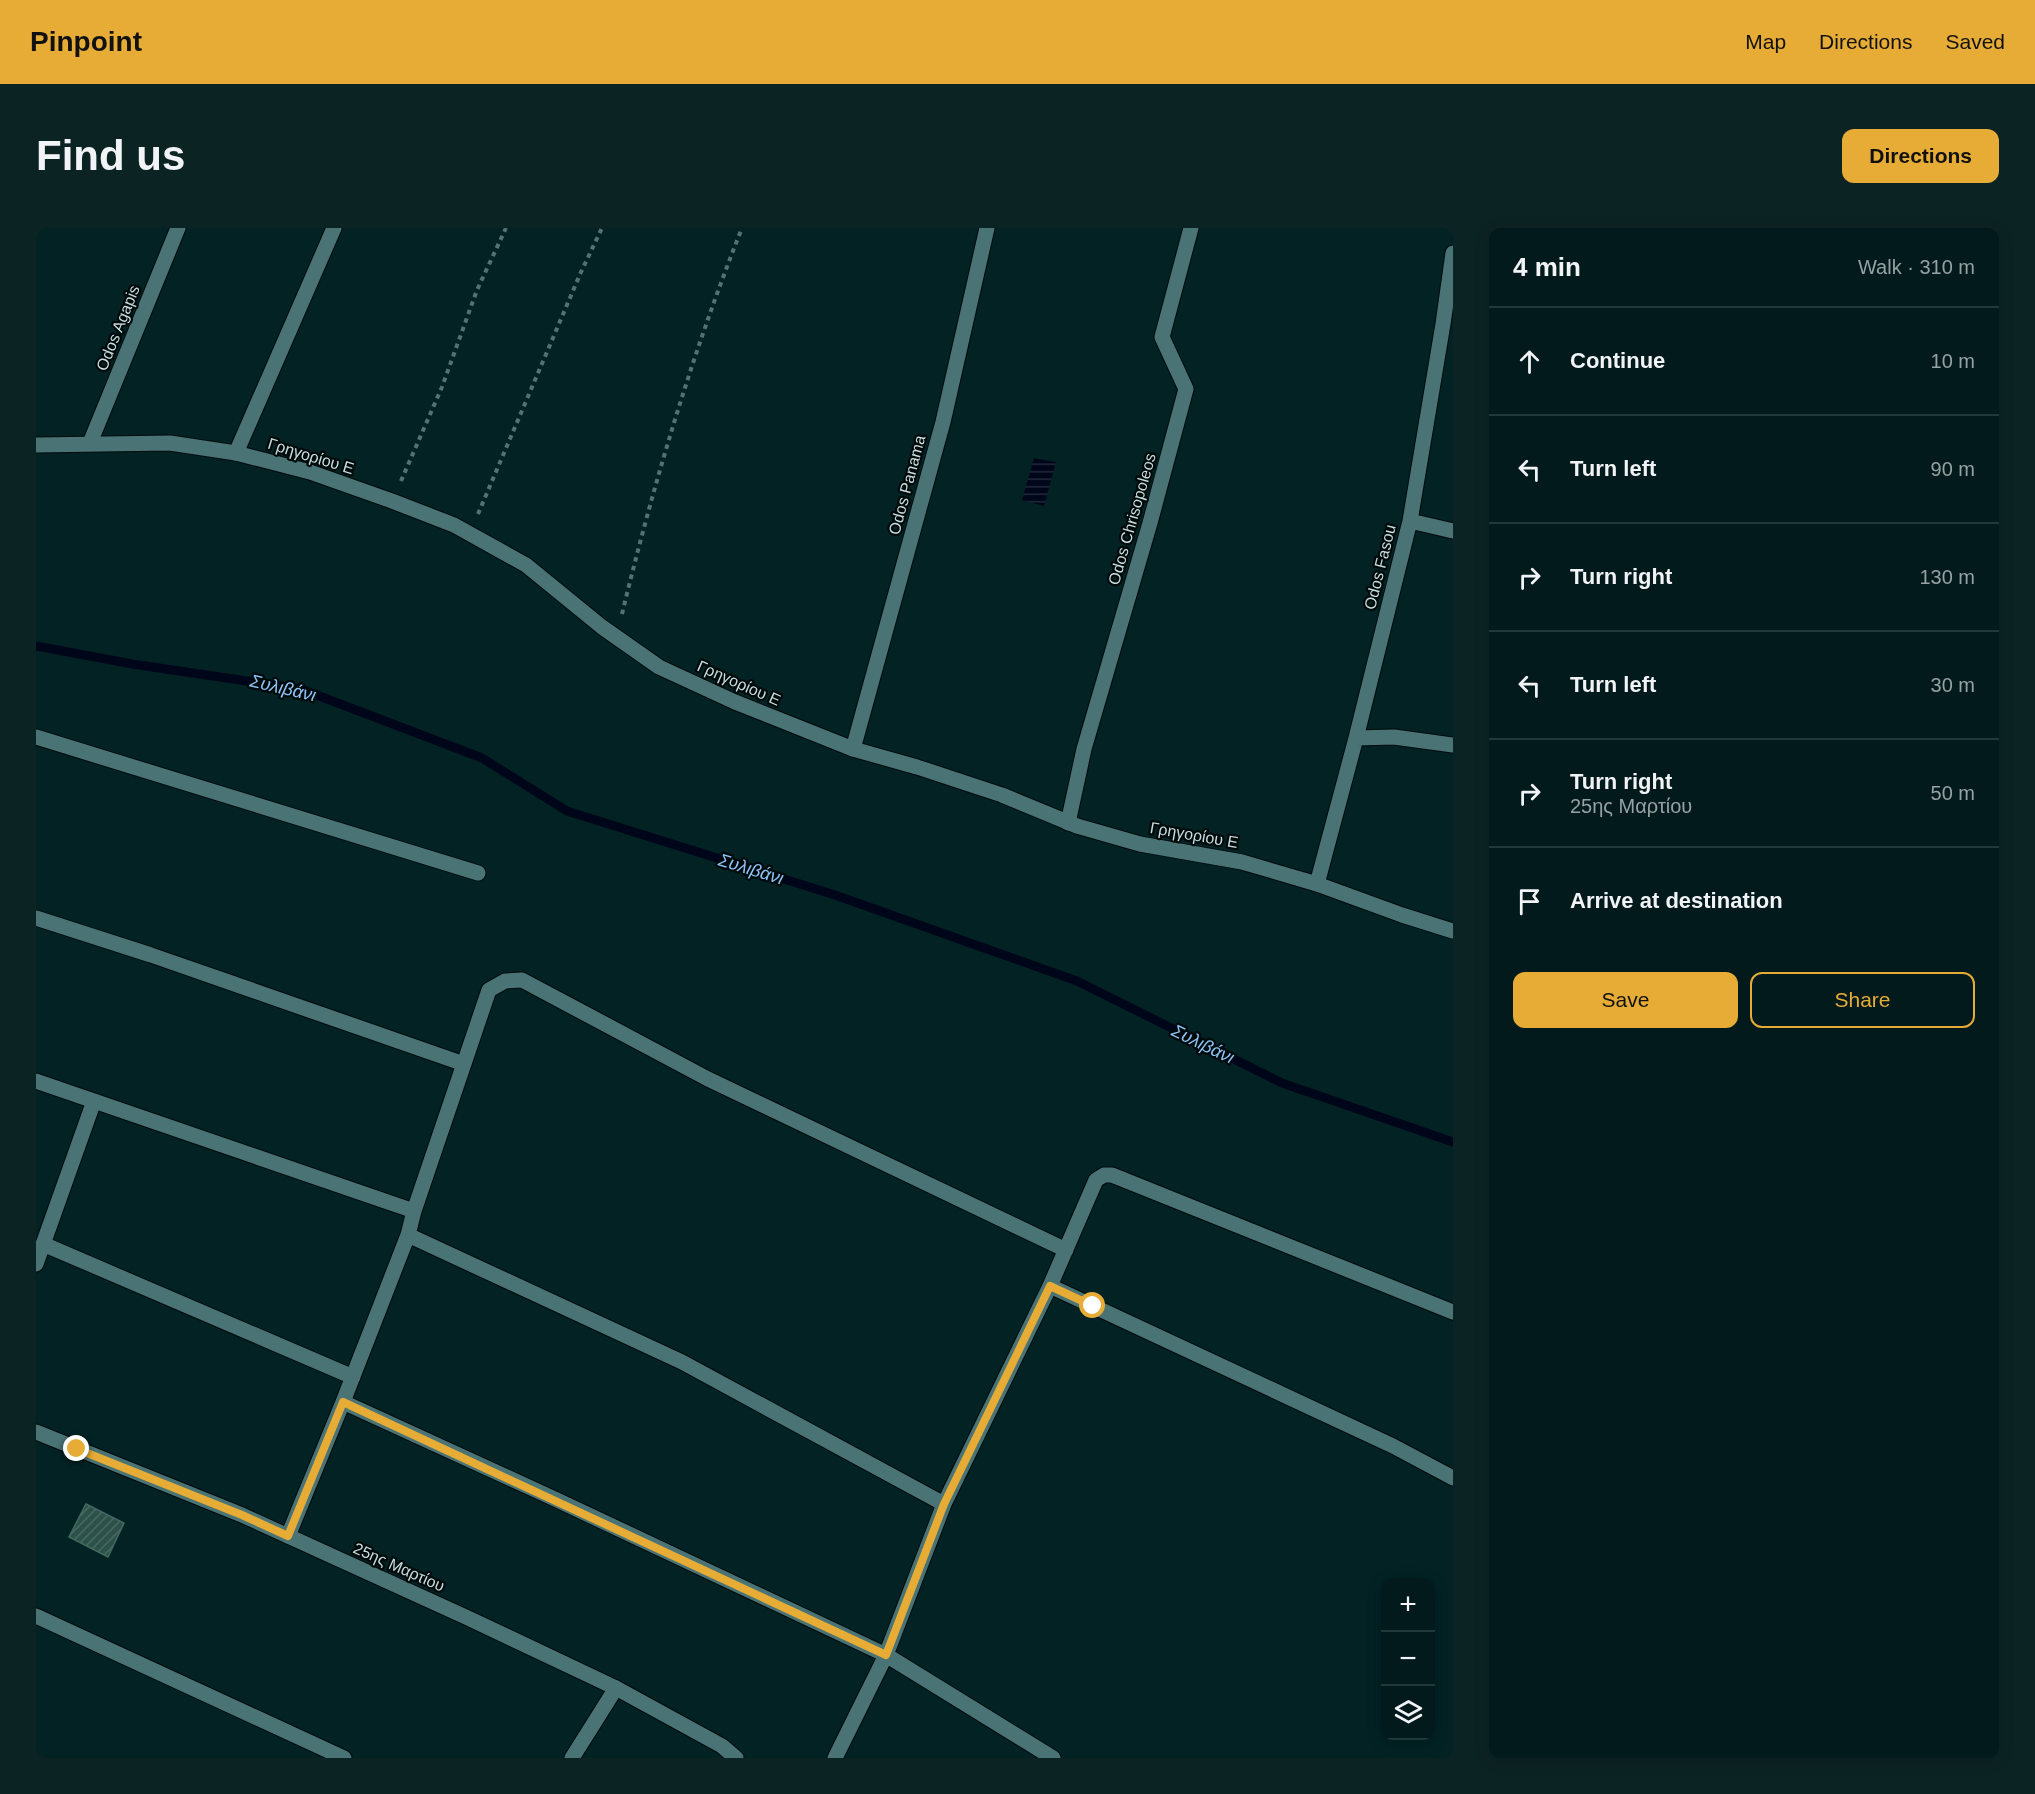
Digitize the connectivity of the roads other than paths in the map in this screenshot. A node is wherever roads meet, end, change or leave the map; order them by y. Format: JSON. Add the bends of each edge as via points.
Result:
{"nodes":[{"id":1,"x":178,"y":228,"type":"edge"},
{"id":2,"x":334,"y":228,"type":"edge"},
{"id":3,"x":987,"y":228,"type":"edge"},
{"id":4,"x":1191,"y":228,"type":"edge"},
{"id":5,"x":1453,"y":253,"type":"edge"},
{"id":6,"x":1448,"y":324,"type":"edge"},
{"id":7,"x":90,"y":443,"type":"junction"},
{"id":8,"x":36,"y":444,"type":"edge"},
{"id":9,"x":236,"y":453,"type":"junction"},
{"id":10,"x":1410,"y":521,"type":"junction"},
{"id":11,"x":1453,"y":531,"type":"edge"},
{"id":12,"x":36,"y":737,"type":"edge"},
{"id":13,"x":1356,"y":738,"type":"junction"},
{"id":14,"x":1453,"y":745,"type":"edge"},
{"id":15,"x":853,"y":749,"type":"junction"},
{"id":16,"x":1068,"y":823,"type":"junction"},
{"id":17,"x":478,"y":873,"type":"dead end"},
{"id":18,"x":1317,"y":884,"type":"junction"},
{"id":19,"x":36,"y":918,"type":"edge"},
{"id":20,"x":1453,"y":931,"type":"edge"},
{"id":21,"x":464,"y":1064,"type":"junction"},
{"id":22,"x":36,"y":1081,"type":"edge"},
{"id":23,"x":94,"y":1101,"type":"junction"},
{"id":24,"x":414,"y":1211,"type":"junction"},
{"id":25,"x":408,"y":1235,"type":"junction"},
{"id":26,"x":43,"y":1244,"type":"junction"},
{"id":27,"x":1066,"y":1250,"type":"junction"},
{"id":28,"x":36,"y":1264,"type":"edge"},
{"id":29,"x":1050,"y":1286,"type":"junction"},
{"id":30,"x":1453,"y":1312,"type":"edge"},
{"id":31,"x":353,"y":1377,"type":"junction"},
{"id":32,"x":343,"y":1402,"type":"junction"},
{"id":33,"x":36,"y":1432,"type":"edge"},
{"id":34,"x":1453,"y":1478,"type":"edge"},
{"id":35,"x":944,"y":1504,"type":"junction"},
{"id":36,"x":288,"y":1536,"type":"junction"},
{"id":37,"x":36,"y":1616,"type":"edge"},
{"id":38,"x":886,"y":1655,"type":"junction"},
{"id":39,"x":616,"y":1688,"type":"junction"},
{"id":40,"x":344,"y":1758,"type":"edge"},
{"id":41,"x":572,"y":1758,"type":"edge"},
{"id":42,"x":736,"y":1758,"type":"edge"},
{"id":43,"x":836,"y":1758,"type":"edge"},
{"id":44,"x":1053,"y":1758,"type":"edge"}],
"edges":[{"from":1,"to":7,"type":"street","name":"Odos Agapis"},
{"from":2,"to":9,"type":"street"},
{"from":3,"to":15,"type":"street","name":"Odos Panama","via":[[943,422]]},
{"from":4,"to":16,"type":"street","name":"Odos Chrisopoleos","via":[[1162,337],[1186,389],[1084,749]]},
{"from":5,"to":6,"type":"street","name":"Odos Fasou"},
{"from":6,"to":10,"type":"street","name":"Odos Fasou"},
{"from":7,"to":8,"type":"street","name":"Γρηγορίου Ε"},
{"from":7,"to":9,"type":"street","name":"Γρηγορίου Ε","via":[[170,443]]},
{"from":9,"to":15,"type":"street","name":"Γρηγορίου Ε","via":[[310,472],[454,525],[526,565],[659,667]]},
{"from":10,"to":11,"type":"street"},
{"from":10,"to":13,"type":"street","name":"Odos Fasou"},
{"from":12,"to":17,"type":"street"},
{"from":13,"to":14,"type":"street","via":[[1394,737]]},
{"from":13,"to":18,"type":"street","name":"Odos Fasou"},
{"from":15,"to":16,"type":"street","name":"Γρηγορίου Ε","via":[[1002,795]]},
{"from":16,"to":18,"type":"street","name":"Γρηγορίου Ε","via":[[1140,844],[1242,862]]},
{"from":18,"to":20,"type":"street","name":"Γρηγορίου Ε"},
{"from":19,"to":21,"type":"street"},
{"from":21,"to":24,"type":"street"},
{"from":21,"to":27,"type":"street","via":[[489,990],[505,981],[522,980],[708,1079]]},
{"from":22,"to":23,"type":"street"},
{"from":23,"to":24,"type":"street"},
{"from":23,"to":26,"type":"street"},
{"from":24,"to":25,"type":"street"},
{"from":25,"to":31,"type":"street"},
{"from":25,"to":35,"type":"street","via":[[682,1362]]},
{"from":26,"to":28,"type":"street"},
{"from":26,"to":31,"type":"street"},
{"from":27,"to":29,"type":"street"},
{"from":27,"to":30,"type":"street","via":[[1096,1180],[1112,1174]]},
{"from":29,"to":34,"type":"street","via":[[1393,1446]]},
{"from":29,"to":35,"type":"street"},
{"from":31,"to":32,"type":"street"},
{"from":32,"to":36,"type":"street"},
{"from":32,"to":38,"type":"street"},
{"from":33,"to":36,"type":"street","name":"25ης Μαρτίου"},
{"from":35,"to":38,"type":"street"},
{"from":36,"to":39,"type":"street","name":"25ης Μαρτίου"},
{"from":37,"to":40,"type":"street"},
{"from":38,"to":43,"type":"street"},
{"from":38,"to":44,"type":"street"},
{"from":39,"to":41,"type":"street"},
{"from":39,"to":42,"type":"street","name":"25ης Μαρτίου","via":[[722,1746]]}]}
